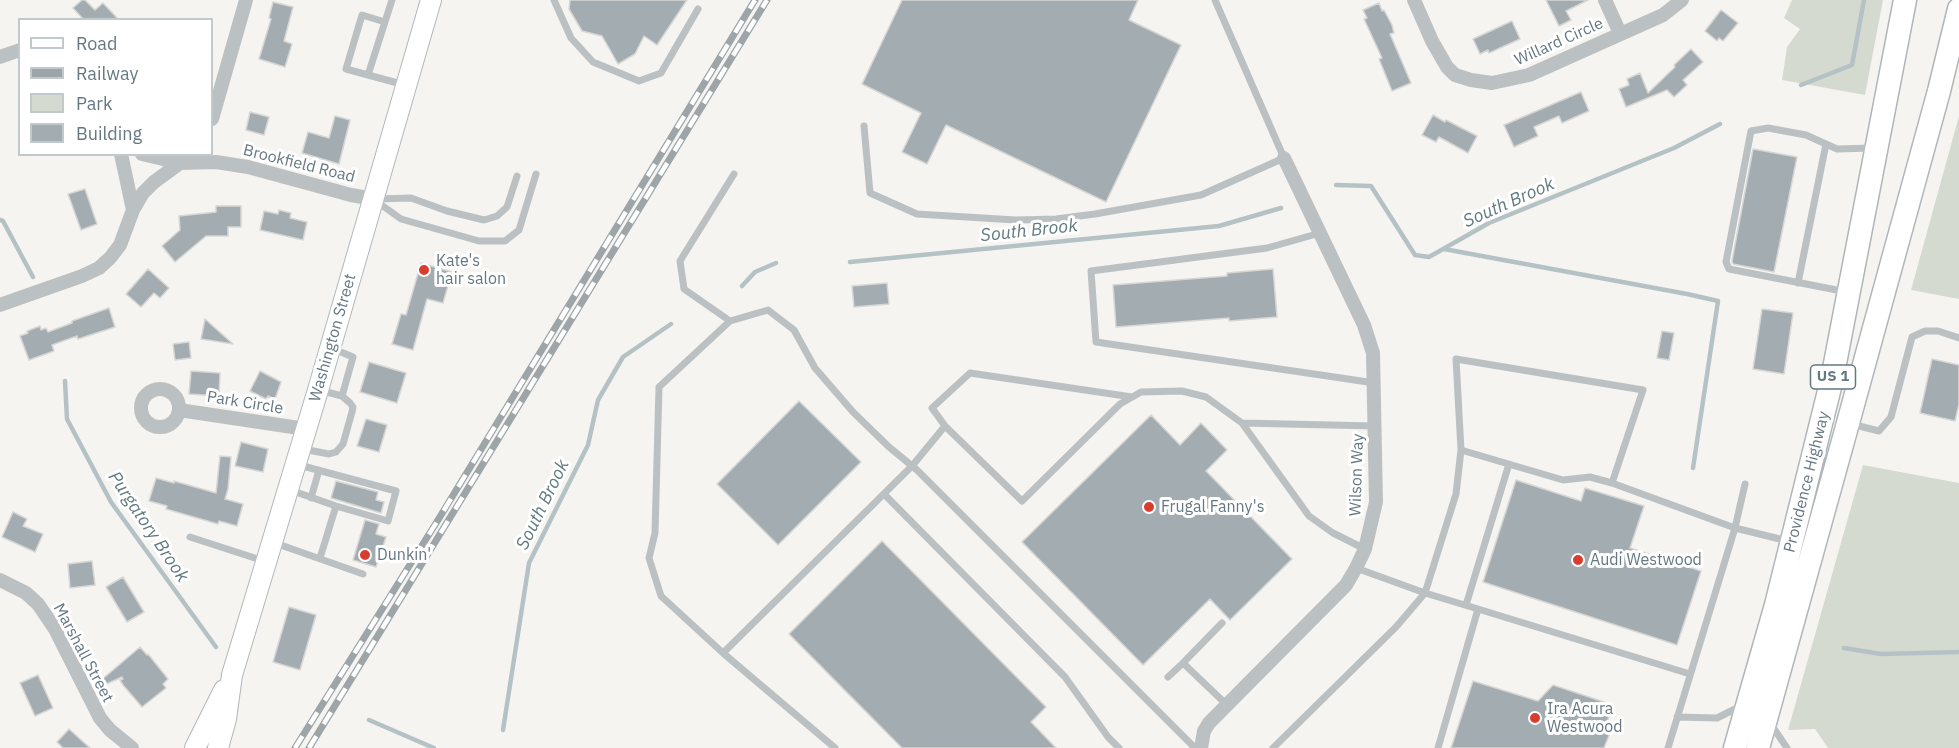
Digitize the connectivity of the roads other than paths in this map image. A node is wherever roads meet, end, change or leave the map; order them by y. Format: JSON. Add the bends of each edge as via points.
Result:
{"nodes":[{"id":1,"x":246,"y":0,"type":"edge"},
{"id":2,"x":392,"y":0,"type":"edge"},
{"id":3,"x":431,"y":0,"type":"edge"},
{"id":4,"x":554,"y":0,"type":"edge"},
{"id":5,"x":1215,"y":0,"type":"edge"},
{"id":6,"x":1414,"y":0,"type":"edge"},
{"id":7,"x":1605,"y":0,"type":"edge"},
{"id":8,"x":1683,"y":0,"type":"edge"},
{"id":9,"x":1905,"y":0,"type":"edge"},
{"id":10,"x":698,"y":9,"type":"dead end"},
{"id":11,"x":1959,"y":9,"type":"edge"},
{"id":12,"x":385,"y":22,"type":"junction"},
{"id":13,"x":1620,"y":33,"type":"junction"},
{"id":14,"x":18,"y":51,"type":"edge"},
{"id":15,"x":0,"y":57,"type":"edge"},
{"id":16,"x":368,"y":75,"type":"junction"},
{"id":17,"x":407,"y":86,"type":"junction"},
{"id":18,"x":213,"y":116,"type":"edge"},
{"id":19,"x":864,"y":126,"type":"dead end"},
{"id":20,"x":1826,"y":144,"type":"junction"},
{"id":21,"x":1878,"y":148,"type":"junction"},
{"id":22,"x":121,"y":156,"type":"edge"},
{"id":23,"x":150,"y":156,"type":"edge"},
{"id":24,"x":200,"y":158,"type":"edge"},
{"id":25,"x":1284,"y":158,"type":"junction"},
{"id":26,"x":180,"y":163,"type":"junction"},
{"id":27,"x":536,"y":174,"type":"dead end"},
{"id":28,"x":734,"y":174,"type":"dead end"},
{"id":29,"x":517,"y":176,"type":"dead end"},
{"id":30,"x":374,"y":200,"type":"junction"},
{"id":31,"x":133,"y":210,"type":"junction"},
{"id":32,"x":1320,"y":233,"type":"junction"},
{"id":33,"x":1798,"y":283,"type":"junction"},
{"id":34,"x":1850,"y":293,"type":"junction"},
{"id":35,"x":0,"y":305,"type":"edge"},
{"id":36,"x":730,"y":321,"type":"junction"},
{"id":37,"x":1959,"y":338,"type":"edge"},
{"id":38,"x":330,"y":348,"type":"junction"},
{"id":39,"x":1375,"y":383,"type":"junction"},
{"id":40,"x":318,"y":390,"type":"junction"},
{"id":41,"x":342,"y":396,"type":"junction"},
{"id":42,"x":1132,"y":397,"type":"junction"},
{"id":43,"x":179,"y":410,"type":"dead end"},
{"id":44,"x":1242,"y":423,"type":"junction"},
{"id":45,"x":1848,"y":423,"type":"junction"},
{"id":46,"x":945,"y":426,"type":"junction"},
{"id":47,"x":1375,"y":426,"type":"junction"},
{"id":48,"x":306,"y":429,"type":"junction"},
{"id":49,"x":1461,"y":450,"type":"junction"},
{"id":50,"x":298,"y":456,"type":"junction"},
{"id":51,"x":1509,"y":464,"type":"junction"},
{"id":52,"x":912,"y":466,"type":"junction"},
{"id":53,"x":319,"y":470,"type":"junction"},
{"id":54,"x":1612,"y":483,"type":"junction"},
{"id":55,"x":1744,"y":484,"type":"dead end"},
{"id":56,"x":288,"y":490,"type":"junction"},
{"id":57,"x":884,"y":494,"type":"junction"},
{"id":58,"x":311,"y":498,"type":"junction"},
{"id":59,"x":336,"y":506,"type":"junction"},
{"id":60,"x":1735,"y":528,"type":"junction"},
{"id":61,"x":190,"y":537,"type":"dead end"},
{"id":62,"x":272,"y":542,"type":"junction"},
{"id":63,"x":1793,"y":543,"type":"junction"},
{"id":64,"x":1365,"y":549,"type":"junction"},
{"id":65,"x":320,"y":558,"type":"junction"},
{"id":66,"x":266,"y":562,"type":"junction"},
{"id":67,"x":1356,"y":568,"type":"junction"},
{"id":68,"x":363,"y":574,"type":"dead end"},
{"id":69,"x":0,"y":580,"type":"edge"},
{"id":70,"x":1425,"y":592,"type":"junction"},
{"id":71,"x":1466,"y":605,"type":"junction"},
{"id":72,"x":1478,"y":609,"type":"junction"},
{"id":73,"x":1222,"y":622,"type":"dead end"},
{"id":74,"x":723,"y":653,"type":"junction"},
{"id":75,"x":1183,"y":663,"type":"junction"},
{"id":76,"x":1690,"y":674,"type":"junction"},
{"id":77,"x":232,"y":675,"type":"junction"},
{"id":78,"x":1168,"y":677,"type":"dead end"},
{"id":79,"x":1749,"y":702,"type":"junction"},
{"id":80,"x":1227,"y":705,"type":"junction"},
{"id":81,"x":1677,"y":717,"type":"junction"},
{"id":82,"x":1767,"y":719,"type":"junction"},
{"id":83,"x":132,"y":748,"type":"edge"},
{"id":84,"x":195,"y":748,"type":"edge"},
{"id":85,"x":218,"y":748,"type":"edge"},
{"id":86,"x":835,"y":748,"type":"edge"},
{"id":87,"x":1119,"y":748,"type":"edge"},
{"id":88,"x":1194,"y":748,"type":"edge"},
{"id":89,"x":1201,"y":748,"type":"edge"},
{"id":90,"x":1273,"y":748,"type":"edge"},
{"id":91,"x":1438,"y":748,"type":"edge"},
{"id":92,"x":1668,"y":748,"type":"edge"},
{"id":93,"x":1735,"y":748,"type":"edge"},
{"id":94,"x":1758,"y":748,"type":"edge"},
{"id":95,"x":1787,"y":748,"type":"edge"}],
"edges":[{"from":1,"to":18,"type":"street"},
{"from":2,"to":12,"type":"lane"},
{"from":3,"to":17,"type":"main road","name":"Washington Street"},
{"from":4,"to":10,"type":"lane","via":[[571,38],[593,62],[639,81],[661,73]]},
{"from":5,"to":25,"type":"lane"},
{"from":6,"to":13,"type":"street","name":"Willard Circle","via":[[1447,67],[1455,75],[1471,80],[1492,83],[1529,75]]},
{"from":7,"to":13,"type":"street"},
{"from":8,"to":13,"type":"street","name":"Willard Circle","via":[[1663,15]]},
{"from":9,"to":21,"type":"main road","name":"Providence Highway","number":"US 1"},
{"from":11,"to":45,"type":"main road","name":"Providence Highway","number":"US 1"},
{"from":12,"to":16,"type":"lane"},
{"from":12,"to":16,"type":"lane","via":[[362,15],[346,69]]},
{"from":14,"to":15,"type":"street"},
{"from":16,"to":17,"type":"lane"},
{"from":17,"to":30,"type":"main road","name":"Washington Street"},
{"from":19,"to":25,"type":"lane","via":[[870,193],[917,214],[1017,220],[1095,214],[1201,195]]},
{"from":20,"to":21,"type":"lane","via":[[1837,149]]},
{"from":20,"to":33,"type":"lane"},
{"from":20,"to":33,"type":"lane","via":[[1806,135],[1768,128],[1751,131],[1726,262],[1730,269]]},
{"from":21,"to":34,"type":"main road","name":"Providence Highway","number":"US 1"},
{"from":22,"to":31,"type":"street"},
{"from":23,"to":26,"type":"street","name":"Brookfield Road"},
{"from":24,"to":26,"type":"street","name":"Brookfield Road"},
{"from":24,"to":30,"type":"street","name":"Brookfield Road"},
{"from":25,"to":32,"type":"street","name":"Wilson Way"},
{"from":26,"to":31,"type":"street","via":[[143,193]]},
{"from":27,"to":30,"type":"lane","via":[[519,230],[505,241],[479,241],[401,219]]},
{"from":28,"to":36,"type":"lane","via":[[680,261],[684,289]]},
{"from":29,"to":30,"type":"lane","via":[[507,207],[484,220],[411,198]]},
{"from":30,"to":38,"type":"main road","name":"Washington Street"},
{"from":31,"to":35,"type":"street","via":[[120,245],[99,268]]},
{"from":32,"to":39,"type":"street","name":"Wilson Way","via":[[1364,325],[1374,354]]},
{"from":32,"to":39,"type":"lane","via":[[1267,248],[1091,271],[1096,342]]},
{"from":33,"to":34,"type":"lane"},
{"from":34,"to":63,"type":"main road","name":"Providence Highway","number":"US 1"},
{"from":36,"to":52,"type":"lane","via":[[768,310],[789,326],[835,392]]},
{"from":36,"to":74,"type":"lane","via":[[659,387],[655,532],[649,558],[662,596]]},
{"from":37,"to":45,"type":"lane","via":[[1938,331],[1912,337],[1891,417],[1879,431]]},
{"from":38,"to":40,"type":"main road","name":"Washington Street"},
{"from":38,"to":41,"type":"lane","via":[[353,357]]},
{"from":39,"to":47,"type":"street","name":"Wilson Way"},
{"from":40,"to":41,"type":"lane"},
{"from":40,"to":48,"type":"main road","name":"Washington Street"},
{"from":41,"to":50,"type":"lane","via":[[353,407],[343,444],[336,453]]},
{"from":42,"to":44,"type":"lane","via":[[1141,392],[1182,391],[1206,398]]},
{"from":42,"to":46,"type":"lane","via":[[969,374],[932,408]]},
{"from":42,"to":46,"type":"lane","via":[[1120,404],[1022,501]]},
{"from":43,"to":48,"type":"street","name":"Park Circle"},
{"from":44,"to":47,"type":"lane"},
{"from":44,"to":64,"type":"lane","via":[[1308,516]]},
{"from":45,"to":82,"type":"main road","name":"Providence Highway","number":"US 1"},
{"from":46,"to":52,"type":"lane"},
{"from":47,"to":64,"type":"street","name":"Wilson Way","via":[[1376,502]]},
{"from":48,"to":50,"type":"main road","name":"Washington Street"},
{"from":49,"to":51,"type":"lane"},
{"from":49,"to":54,"type":"lane","via":[[1456,359],[1643,390]]},
{"from":49,"to":70,"type":"lane","via":[[1456,494]]},
{"from":50,"to":53,"type":"lane"},
{"from":50,"to":56,"type":"main road","name":"Washington Street"},
{"from":51,"to":54,"type":"lane","via":[[1563,480],[1590,477]]},
{"from":51,"to":71,"type":"lane"},
{"from":52,"to":57,"type":"lane"},
{"from":52,"to":88,"type":"lane"},
{"from":53,"to":58,"type":"lane"},
{"from":53,"to":59,"type":"lane","via":[[396,491],[388,521]]},
{"from":54,"to":60,"type":"lane"},
{"from":55,"to":60,"type":"lane"},
{"from":56,"to":58,"type":"lane"},
{"from":56,"to":62,"type":"main road","name":"Washington Street"},
{"from":57,"to":74,"type":"lane"},
{"from":57,"to":87,"type":"lane","via":[[1065,677]]},
{"from":58,"to":59,"type":"lane"},
{"from":59,"to":65,"type":"lane"},
{"from":60,"to":63,"type":"lane"},
{"from":60,"to":76,"type":"lane"},
{"from":61,"to":66,"type":"lane"},
{"from":62,"to":65,"type":"lane"},
{"from":62,"to":66,"type":"main road","name":"Washington Street"},
{"from":63,"to":79,"type":"main road","name":"Providence Highway","number":"US 1"},
{"from":64,"to":67,"type":"street","name":"Wilson Way"},
{"from":65,"to":68,"type":"lane"},
{"from":66,"to":77,"type":"main road","name":"Washington Street"},
{"from":67,"to":70,"type":"lane"},
{"from":67,"to":80,"type":"street","name":"Wilson Way","via":[[1346,585]]},
{"from":69,"to":83,"type":"street","name":"Marshall Street","via":[[38,604],[100,718]]},
{"from":70,"to":71,"type":"lane"},
{"from":70,"to":90,"type":"lane","via":[[1396,627]]},
{"from":71,"to":72,"type":"lane"},
{"from":72,"to":76,"type":"lane"},
{"from":72,"to":91,"type":"lane"},
{"from":73,"to":75,"type":"lane"},
{"from":74,"to":86,"type":"lane"},
{"from":75,"to":78,"type":"lane"},
{"from":75,"to":80,"type":"lane"},
{"from":76,"to":81,"type":"lane"},
{"from":77,"to":84,"type":"main road","name":"Washington Street"},
{"from":77,"to":85,"type":"main road","name":"Washington Street"},
{"from":79,"to":81,"type":"lane","via":[[1717,718]]},
{"from":79,"to":93,"type":"main road","name":"Providence Highway","number":"US 1"},
{"from":80,"to":89,"type":"street","name":"Wilson Way","via":[[1204,731]]},
{"from":81,"to":92,"type":"lane"},
{"from":82,"to":94,"type":"main road","name":"Providence Highway","number":"US 1"},
{"from":82,"to":95,"type":"lane"}]}
